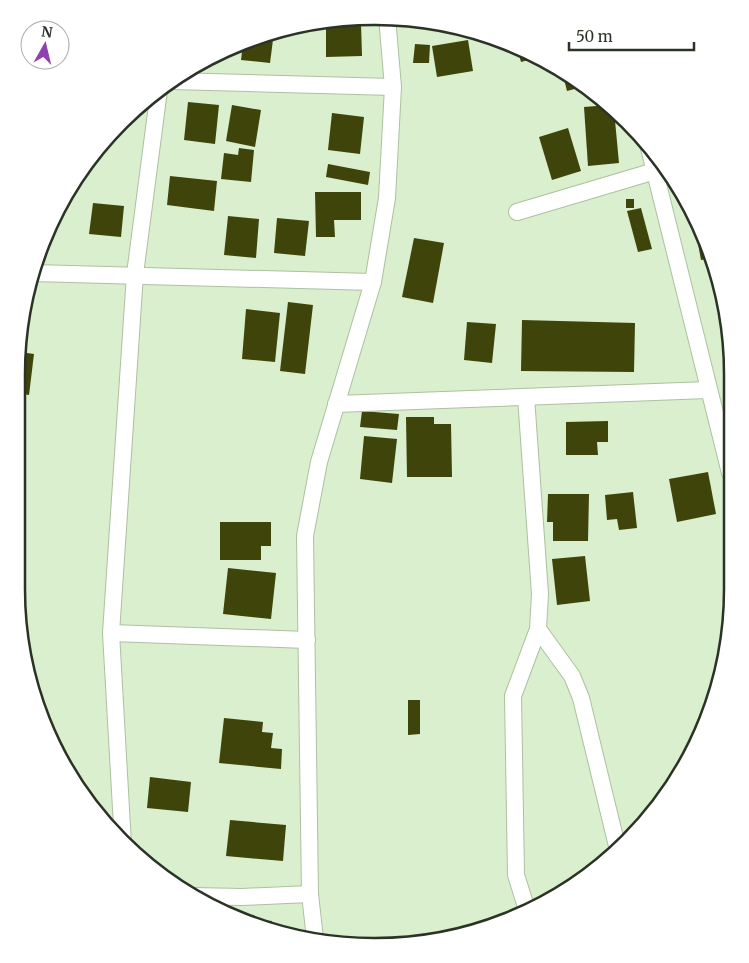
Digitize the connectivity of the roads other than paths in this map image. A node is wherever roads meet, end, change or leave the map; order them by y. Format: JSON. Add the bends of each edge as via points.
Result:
{"nodes":[{"id":1,"x":388,"y":26,"type":"edge"},
{"id":2,"x":184,"y":81,"type":"edge"},
{"id":3,"x":393,"y":87,"type":"junction"},
{"id":4,"x":158,"y":101,"type":"edge"},
{"id":5,"x":653,"y":163,"type":"edge"},
{"id":6,"x":655,"y":171,"type":"junction"},
{"id":7,"x":517,"y":212,"type":"dead end"},
{"id":8,"x":40,"y":273,"type":"edge"},
{"id":9,"x":135,"y":274,"type":"junction"},
{"id":10,"x":373,"y":282,"type":"junction"},
{"id":11,"x":708,"y":390,"type":"junction"},
{"id":12,"x":526,"y":397,"type":"junction"},
{"id":13,"x":336,"y":404,"type":"junction"},
{"id":14,"x":724,"y":450,"type":"edge"},
{"id":15,"x":538,"y":629,"type":"junction"},
{"id":16,"x":111,"y":633,"type":"junction"},
{"id":17,"x":307,"y":640,"type":"junction"},
{"id":18,"x":123,"y":832,"type":"edge"},
{"id":19,"x":616,"y":841,"type":"edge"},
{"id":20,"x":310,"y":894,"type":"junction"},
{"id":21,"x":210,"y":896,"type":"edge"},
{"id":22,"x":524,"y":904,"type":"edge"},
{"id":23,"x":314,"y":932,"type":"edge"}],
"edges":[{"from":1,"to":3,"type":"street"},
{"from":2,"to":3,"type":"street"},
{"from":3,"to":10,"type":"street","via":[[387,198]]},
{"from":4,"to":9,"type":"street"},
{"from":5,"to":6,"type":"street"},
{"from":6,"to":7,"type":"street"},
{"from":6,"to":11,"type":"street"},
{"from":8,"to":9,"type":"street"},
{"from":9,"to":10,"type":"street"},
{"from":9,"to":16,"type":"street"},
{"from":10,"to":13,"type":"street"},
{"from":11,"to":12,"type":"street"},
{"from":11,"to":14,"type":"street"},
{"from":12,"to":13,"type":"street"},
{"from":12,"to":15,"type":"street","via":[[540,594]]},
{"from":13,"to":17,"type":"street","via":[[319,462],[305,536]]},
{"from":15,"to":19,"type":"street","via":[[572,676],[578,691]]},
{"from":15,"to":22,"type":"street","via":[[513,696],[516,875]]},
{"from":16,"to":17,"type":"street"},
{"from":16,"to":18,"type":"street"},
{"from":17,"to":20,"type":"street"},
{"from":20,"to":21,"type":"street"},
{"from":20,"to":23,"type":"street"}]}
